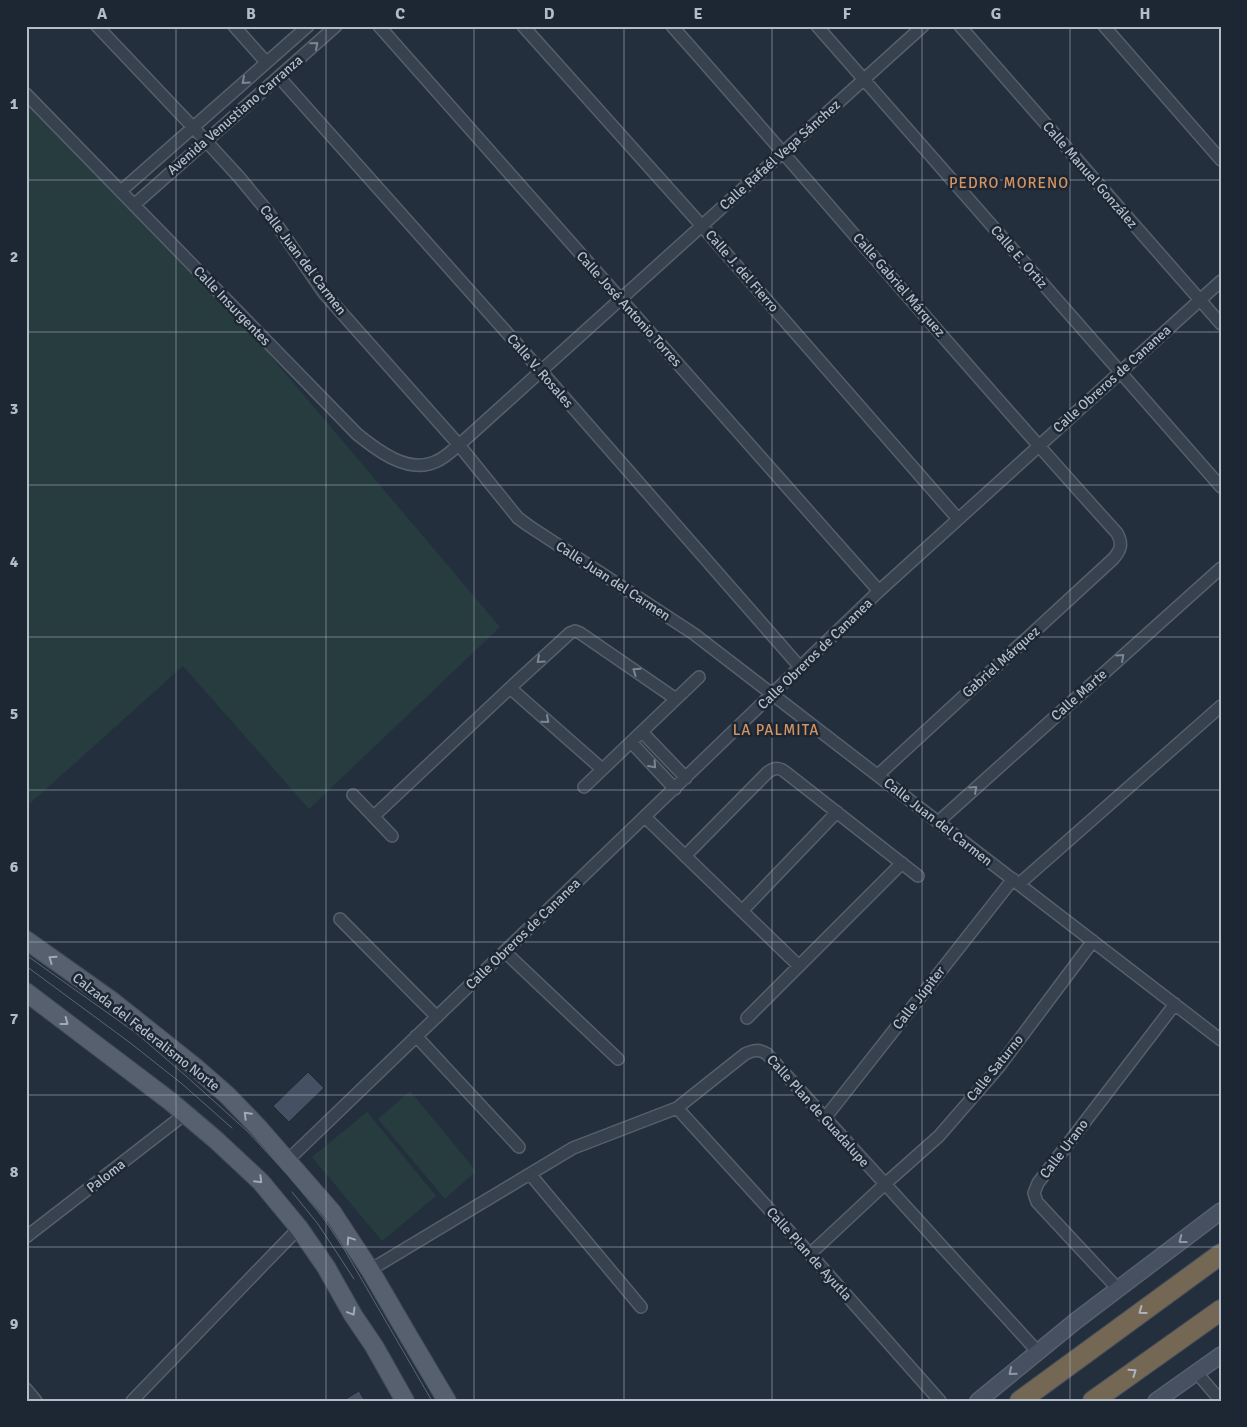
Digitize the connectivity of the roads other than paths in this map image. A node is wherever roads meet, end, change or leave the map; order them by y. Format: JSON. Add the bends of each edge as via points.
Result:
{"nodes":[{"id":1,"x":97,"y":26,"type":"edge"},
{"id":2,"x":234,"y":26,"type":"edge"},
{"id":3,"x":308,"y":26,"type":"edge"},
{"id":4,"x":336,"y":26,"type":"edge"},
{"id":5,"x":378,"y":26,"type":"edge"},
{"id":6,"x":523,"y":26,"type":"edge"},
{"id":7,"x":672,"y":26,"type":"edge"},
{"id":8,"x":817,"y":26,"type":"edge"},
{"id":9,"x":923,"y":26,"type":"edge"},
{"id":10,"x":960,"y":26,"type":"edge"},
{"id":11,"x":1104,"y":26,"type":"edge"},
{"id":12,"x":266,"y":62,"type":"junction"},
{"id":13,"x":279,"y":77,"type":"junction"},
{"id":14,"x":864,"y":79,"type":"junction"},
{"id":15,"x":26,"y":94,"type":"edge"},
{"id":16,"x":193,"y":127,"type":"junction"},
{"id":17,"x":206,"y":141,"type":"junction"},
{"id":18,"x":784,"y":152,"type":"junction"},
{"id":19,"x":1221,"y":160,"type":"edge"},
{"id":20,"x":121,"y":191,"type":"junction"},
{"id":21,"x":134,"y":205,"type":"junction"},
{"id":22,"x":702,"y":226,"type":"junction"},
{"id":23,"x":1221,"y":281,"type":"edge"},
{"id":24,"x":621,"y":299,"type":"junction"},
{"id":25,"x":1200,"y":300,"type":"junction"},
{"id":26,"x":1221,"y":324,"type":"edge"},
{"id":27,"x":541,"y":371,"type":"junction"},
{"id":28,"x":1119,"y":372,"type":"junction"},
{"id":29,"x":459,"y":445,"type":"junction"},
{"id":30,"x":1038,"y":446,"type":"junction"},
{"id":31,"x":1221,"y":487,"type":"edge"},
{"id":32,"x":958,"y":518,"type":"junction"},
{"id":33,"x":1122,"y":546,"type":"joint"},
{"id":34,"x":1221,"y":568,"type":"edge"},
{"id":35,"x":879,"y":591,"type":"junction"},
{"id":36,"x":800,"y":668,"type":"junction"},
{"id":37,"x":699,"y":677,"type":"dead end"},
{"id":38,"x":510,"y":688,"type":"junction"},
{"id":39,"x":773,"y":694,"type":"junction"},
{"id":40,"x":676,"y":699,"type":"junction"},
{"id":41,"x":1221,"y":706,"type":"edge"},
{"id":42,"x":642,"y":732,"type":"junction"},
{"id":43,"x":631,"y":742,"type":"junction"},
{"id":44,"x":602,"y":769,"type":"junction"},
{"id":45,"x":878,"y":775,"type":"junction"},
{"id":46,"x":686,"y":778,"type":"junction"},
{"id":47,"x":584,"y":787,"type":"dead end"},
{"id":48,"x":675,"y":789,"type":"junction"},
{"id":49,"x":353,"y":795,"type":"dead end"},
{"id":50,"x":837,"y":812,"type":"junction"},
{"id":51,"x":374,"y":816,"type":"junction"},
{"id":52,"x":645,"y":817,"type":"junction"},
{"id":53,"x":938,"y":822,"type":"junction"},
{"id":54,"x":392,"y":836,"type":"dead end"},
{"id":55,"x":686,"y":856,"type":"junction"},
{"id":56,"x":902,"y":863,"type":"junction"},
{"id":57,"x":918,"y":876,"type":"dead end"},
{"id":58,"x":1016,"y":881,"type":"junction"},
{"id":59,"x":742,"y":911,"type":"junction"},
{"id":60,"x":340,"y":919,"type":"dead end"},
{"id":61,"x":26,"y":940,"type":"edge"},
{"id":62,"x":1093,"y":940,"type":"junction"},
{"id":63,"x":504,"y":952,"type":"junction"},
{"id":64,"x":799,"y":966,"type":"junction"},
{"id":65,"x":26,"y":992,"type":"edge"},
{"id":66,"x":1175,"y":1004,"type":"junction"},
{"id":67,"x":437,"y":1017,"type":"junction"},
{"id":68,"x":747,"y":1018,"type":"dead end"},
{"id":69,"x":416,"y":1036,"type":"junction"},
{"id":70,"x":1221,"y":1040,"type":"edge"},
{"id":71,"x":618,"y":1059,"type":"dead end"},
{"id":72,"x":677,"y":1108,"type":"junction"},
{"id":73,"x":185,"y":1114,"type":"junction"},
{"id":74,"x":825,"y":1118,"type":"junction"},
{"id":75,"x":519,"y":1147,"type":"dead end"},
{"id":76,"x":288,"y":1160,"type":"junction"},
{"id":77,"x":530,"y":1174,"type":"junction"},
{"id":78,"x":885,"y":1184,"type":"junction"},
{"id":79,"x":1221,"y":1211,"type":"edge"},
{"id":80,"x":300,"y":1228,"type":"junction"},
{"id":81,"x":26,"y":1237,"type":"edge"},
{"id":82,"x":810,"y":1254,"type":"junction"},
{"id":83,"x":1221,"y":1254,"type":"edge"},
{"id":84,"x":370,"y":1270,"type":"junction"},
{"id":85,"x":1118,"y":1289,"type":"junction"},
{"id":86,"x":640,"y":1307,"type":"dead end"},
{"id":87,"x":1221,"y":1310,"type":"edge"},
{"id":88,"x":394,"y":1311,"type":"junction"},
{"id":89,"x":1038,"y":1351,"type":"junction"},
{"id":90,"x":1221,"y":1355,"type":"edge"},
{"id":91,"x":387,"y":1368,"type":"junction"},
{"id":92,"x":1196,"y":1372,"type":"junction"},
{"id":93,"x":26,"y":1389,"type":"edge"},
{"id":94,"x":36,"y":1401,"type":"edge"},
{"id":95,"x":132,"y":1401,"type":"edge"},
{"id":96,"x":398,"y":1401,"type":"edge"},
{"id":97,"x":405,"y":1401,"type":"edge"},
{"id":98,"x":447,"y":1401,"type":"edge"},
{"id":99,"x":458,"y":1401,"type":"edge"},
{"id":100,"x":940,"y":1401,"type":"edge"},
{"id":101,"x":978,"y":1401,"type":"edge"},
{"id":102,"x":1020,"y":1401,"type":"edge"},
{"id":103,"x":1093,"y":1401,"type":"edge"},
{"id":104,"x":1156,"y":1401,"type":"edge"},
{"id":105,"x":1221,"y":1401,"type":"edge"}],
"edges":[{"from":1,"to":16,"type":"street","name":"Calle Juan del Carmen"},
{"from":2,"to":12,"type":"street"},
{"from":3,"to":12,"type":"street","name":"Avenida Venustiano Carranza"},
{"from":13,"to":4,"type":"street","name":"Avenida Venustiano Carranza","one_way":true},
{"from":5,"to":24,"type":"street","name":"Calle José Antonio Torres"},
{"from":6,"to":22,"type":"street","name":"Calle J. del Fierro"},
{"from":7,"to":18,"type":"street","name":"Calle Gabriel Márquez"},
{"from":8,"to":14,"type":"street","name":"Calle E. Ortiz"},
{"from":9,"to":14,"type":"street","name":"Calle Rafaél Vega Sánchez"},
{"from":10,"to":25,"type":"street","name":"Calle Manuel González"},
{"from":11,"to":19,"type":"street"},
{"from":12,"to":16,"type":"street","name":"Avenida Venustiano Carranza","one_way":true},
{"from":13,"to":17,"type":"street","name":"Avenida Venustiano Carranza"},
{"from":13,"to":27,"type":"street","name":"Calle V. Rosales"},
{"from":14,"to":18,"type":"street","name":"Calle Rafaél Vega Sánchez"},
{"from":14,"to":28,"type":"street","name":"Calle E. Ortiz"},
{"from":15,"to":20,"type":"street","name":"Calle Insurgentes"},
{"from":16,"to":17,"type":"street","name":"Calle Juan del Carmen"},
{"from":16,"to":20,"type":"street","name":"Avenida Venustiano Carranza"},
{"from":17,"to":21,"type":"street","name":"Avenida Venustiano Carranza"},
{"from":17,"to":29,"type":"street","name":"Calle Juan del Carmen","via":[[268,212],[324,293]]},
{"from":18,"to":22,"type":"street","name":"Calle Rafaél Vega Sánchez"},
{"from":18,"to":30,"type":"street","name":"Calle Gabriel Márquez"},
{"from":20,"to":21,"type":"street","name":"Calle Insurgentes"},
{"from":21,"to":29,"type":"street","name":"Calle Insurgentes","via":[[372,447],[399,461],[424,464],[436,462]]},
{"from":22,"to":24,"type":"street","name":"Calle Rafaél Vega Sánchez"},
{"from":22,"to":32,"type":"street","name":"Calle J. del Fierro"},
{"from":23,"to":25,"type":"street","name":"Calle Obreros de Cananea"},
{"from":24,"to":27,"type":"street","name":"Calle Rafaél Vega Sánchez"},
{"from":24,"to":35,"type":"street","name":"Calle José Antonio Torres"},
{"from":25,"to":26,"type":"street","name":"Calle Manuel González"},
{"from":25,"to":28,"type":"street","name":"Calle Obreros de Cananea"},
{"from":27,"to":29,"type":"street","name":"Calle Rafaél Vega Sánchez"},
{"from":27,"to":36,"type":"street","name":"Calle V. Rosales"},
{"from":28,"to":30,"type":"street","name":"Calle Obreros de Cananea"},
{"from":28,"to":31,"type":"street","name":"Calle E. Ortiz"},
{"from":29,"to":39,"type":"street","name":"Calle Juan del Carmen","via":[[523,522],[694,634]]},
{"from":30,"to":32,"type":"street","name":"Calle Obreros de Cananea"},
{"from":30,"to":33,"type":"street","name":"Calle Gabriel Márquez","via":[[1117,533]]},
{"from":32,"to":35,"type":"street","name":"Calle Obreros de Cananea"},
{"from":33,"to":45,"type":"street","name":"Gabriel Márquez","via":[[1113,559]]},
{"from":53,"to":34,"type":"street","name":"Calle Marte","one_way":true},
{"from":35,"to":36,"type":"street","name":"Calle Obreros de Cananea"},
{"from":36,"to":39,"type":"street","name":"Calle Obreros de Cananea"},
{"from":37,"to":40,"type":"street"},
{"from":40,"to":38,"type":"street","one_way":true,"via":[[576,632],[570,633]]},
{"from":38,"to":44,"type":"street","one_way":true},
{"from":38,"to":51,"type":"street"},
{"from":39,"to":45,"type":"street","name":"Calle Juan del Carmen"},
{"from":39,"to":46,"type":"street","name":"Calle Obreros de Cananea"},
{"from":40,"to":42,"type":"street"},
{"from":41,"to":58,"type":"street","name":"Calle Júpiter"},
{"from":42,"to":43,"type":"street"},
{"from":42,"to":46,"type":"street"},
{"from":43,"to":44,"type":"street"},
{"from":43,"to":48,"type":"street","one_way":true},
{"from":44,"to":47,"type":"street"},
{"from":45,"to":53,"type":"street","name":"Calle Juan del Carmen"},
{"from":46,"to":48,"type":"street","name":"Calle Obreros de Cananea"},
{"from":48,"to":52,"type":"street","name":"Calle Obreros de Cananea"},
{"from":49,"to":51,"type":"street"},
{"from":50,"to":55,"type":"street","via":[[776,768],[768,772]]},
{"from":50,"to":56,"type":"street"},
{"from":50,"to":59,"type":"street"},
{"from":51,"to":54,"type":"street"},
{"from":52,"to":55,"type":"street"},
{"from":52,"to":63,"type":"street","name":"Calle Obreros de Cananea"},
{"from":53,"to":58,"type":"street","name":"Calle Juan del Carmen"},
{"from":55,"to":59,"type":"street"},
{"from":56,"to":57,"type":"street"},
{"from":56,"to":64,"type":"street"},
{"from":58,"to":62,"type":"street","name":"Calle Juan del Carmen"},
{"from":58,"to":74,"type":"street","name":"Calle Júpiter"},
{"from":59,"to":64,"type":"street"},
{"from":60,"to":67,"type":"street"},
{"from":76,"to":61,"type":"main road","name":"Calzada del Federalismo Norte","one_way":true,"via":[[233,1101],[195,1067],[112,1001]]},
{"from":62,"to":66,"type":"street","name":"Calle Juan del Carmen"},
{"from":62,"to":78,"type":"street","name":"Calle Saturno","via":[[998,1068],[939,1136]]},
{"from":63,"to":67,"type":"street","name":"Calle Obreros de Cananea"},
{"from":63,"to":71,"type":"street"},
{"from":64,"to":68,"type":"street"},
{"from":65,"to":73,"type":"main road","one_way":true},
{"from":66,"to":70,"type":"street","name":"Calle Juan del Carmen"},
{"from":66,"to":85,"type":"street","name":"Calle Urano","via":[[1038,1183],[1034,1193],[1037,1202]]},
{"from":67,"to":69,"type":"street","name":"Calle Obreros de Cananea"},
{"from":69,"to":75,"type":"street"},
{"from":69,"to":76,"type":"street","name":"Calle Obreros de Cananea"},
{"from":72,"to":74,"type":"street","name":"Calle Plan de Guadalupe","via":[[745,1054],[756,1050],[767,1054]]},
{"from":72,"to":77,"type":"street","name":"Calle Plan de Guadalupe","via":[[573,1148]]},
{"from":72,"to":82,"type":"street","name":"Calle Plan de Ayutla"},
{"from":73,"to":80,"type":"main road","one_way":true,"via":[[261,1182]]},
{"from":73,"to":81,"type":"street","name":"Paloma"},
{"from":74,"to":78,"type":"street","name":"Calle Plan de Guadalupe"},
{"from":84,"to":76,"type":"main road","name":"Calzada del Federalismo Norte","one_way":true,"via":[[332,1212]]},
{"from":77,"to":84,"type":"street","name":"Calle Plan de Guadalupe"},
{"from":77,"to":86,"type":"street"},
{"from":78,"to":82,"type":"street","name":"Calle Saturno"},
{"from":78,"to":89,"type":"street","name":"Calle Plan de Guadalupe"},
{"from":79,"to":85,"type":"street","one_way":true},
{"from":80,"to":91,"type":"main road","one_way":true},
{"from":80,"to":95,"type":"street"},
{"from":82,"to":100,"type":"street","name":"Calle Plan de Ayutla"},
{"from":83,"to":102,"type":"highway","one_way":true},
{"from":84,"to":88,"type":"main road","name":"Calzada del Federalismo Norte"},
{"from":85,"to":89,"type":"street"},
{"from":103,"to":87,"type":"highway","one_way":true},
{"from":88,"to":98,"type":"main road","name":"Calzada del Federalismo Norte"},
{"from":88,"to":99,"type":"main road","via":[[417,1329]]},
{"from":89,"to":101,"type":"street","one_way":true},
{"from":90,"to":92,"type":"street"},
{"from":91,"to":96,"type":"main road"},
{"from":91,"to":97,"type":"main road"},
{"from":92,"to":104,"type":"street"},
{"from":92,"to":105,"type":"street"},
{"from":93,"to":94,"type":"street"}]}
